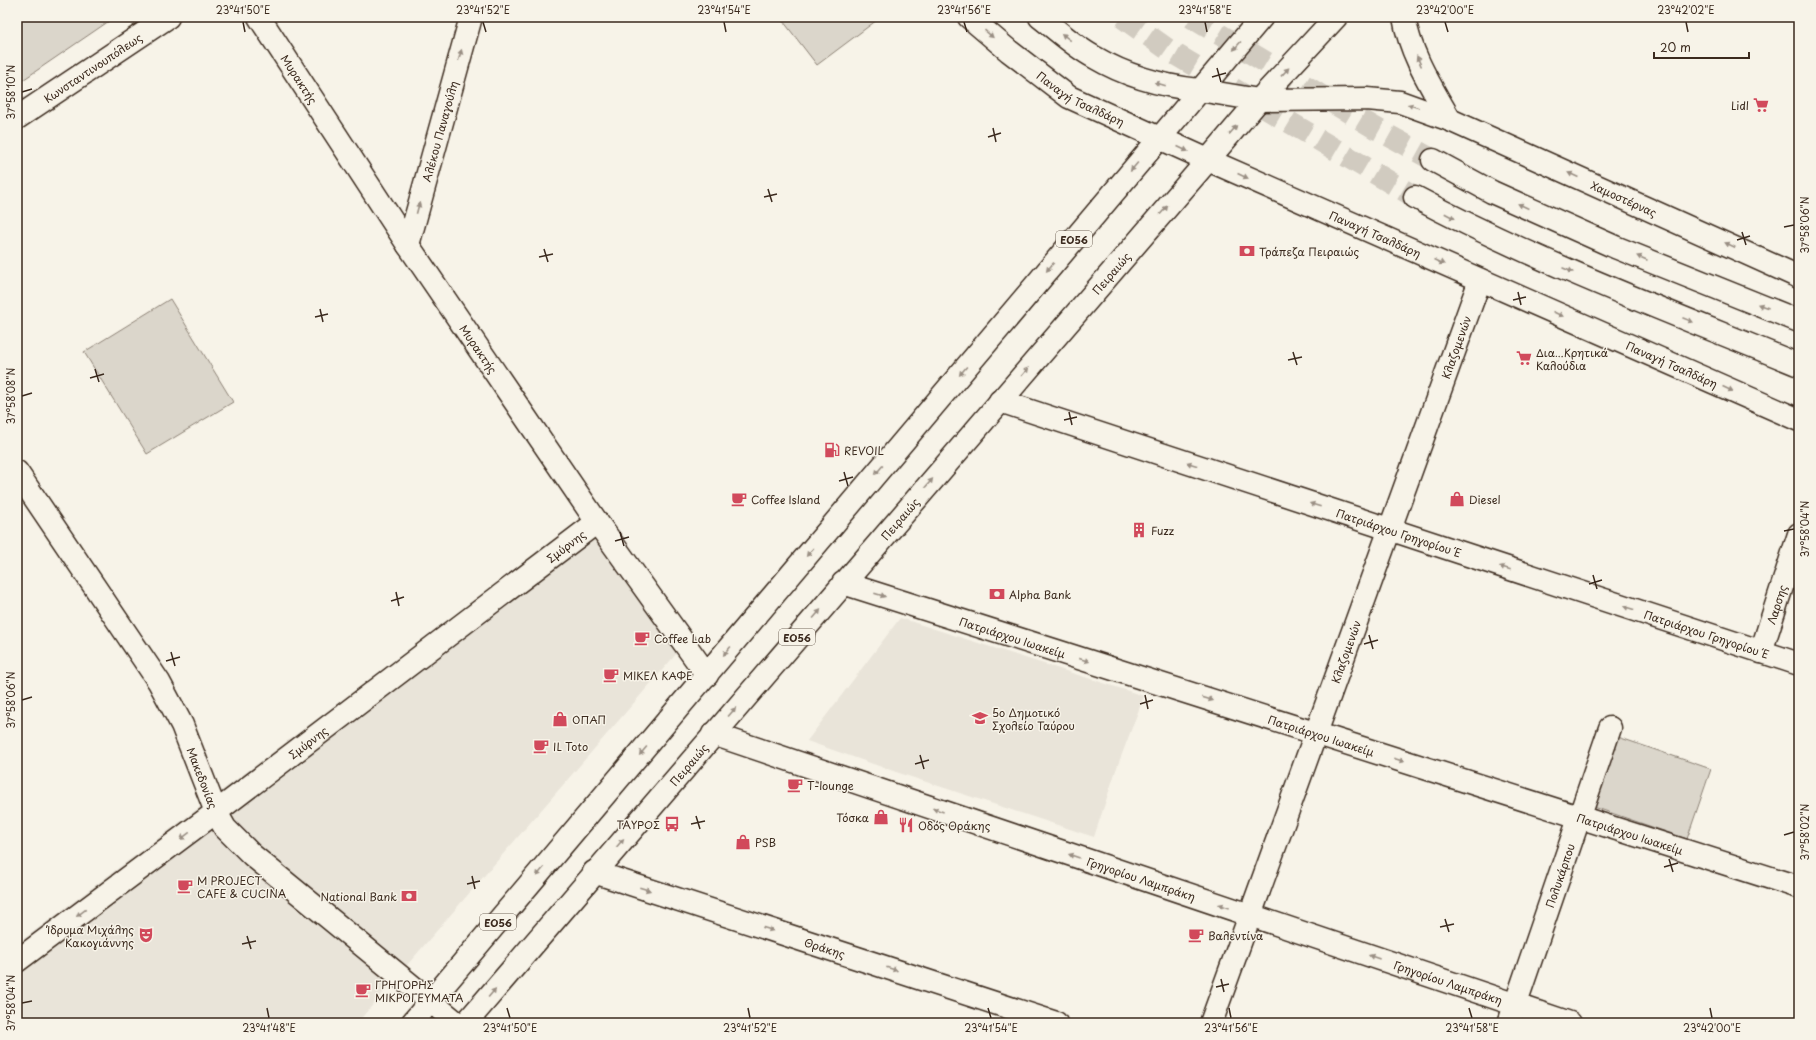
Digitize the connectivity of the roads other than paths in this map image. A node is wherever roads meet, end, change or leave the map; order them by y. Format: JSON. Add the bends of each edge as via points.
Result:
{"nodes":[{"id":1,"x":168,"y":17,"type":"edge"},
{"id":2,"x":258,"y":17,"type":"edge"},
{"id":3,"x":471,"y":17,"type":"edge"},
{"id":4,"x":969,"y":17,"type":"edge"},
{"id":5,"x":1040,"y":17,"type":"edge"},
{"id":6,"x":1262,"y":17,"type":"edge"},
{"id":7,"x":1336,"y":17,"type":"edge"},
{"id":8,"x":1404,"y":17,"type":"edge"},
{"id":9,"x":1199,"y":90,"type":"junction"},
{"id":10,"x":1259,"y":100,"type":"junction"},
{"id":11,"x":17,"y":118,"type":"edge"},
{"id":12,"x":1450,"y":120,"type":"junction"},
{"id":13,"x":1159,"y":138,"type":"junction"},
{"id":14,"x":1208,"y":160,"type":"junction"},
{"id":15,"x":1433,"y":160,"type":"tunnel mouth"},
{"id":16,"x":1415,"y":197,"type":"tunnel mouth"},
{"id":17,"x":408,"y":245,"type":"junction"},
{"id":18,"x":1799,"y":277,"type":"edge"},
{"id":19,"x":1480,"y":280,"type":"junction"},
{"id":20,"x":1799,"y":321,"type":"edge"},
{"id":21,"x":1799,"y":365,"type":"edge"},
{"id":22,"x":1000,"y":401,"type":"junction"},
{"id":23,"x":1799,"y":420,"type":"edge"},
{"id":24,"x":20,"y":485,"type":"edge"},
{"id":25,"x":597,"y":522,"type":"junction"},
{"id":26,"x":1390,"y":530,"type":"junction"},
{"id":27,"x":1799,"y":534,"type":"edge"},
{"id":28,"x":843,"y":583,"type":"junction"},
{"id":29,"x":1761,"y":652,"type":"junction"},
{"id":30,"x":1799,"y":664,"type":"edge"},
{"id":31,"x":707,"y":675,"type":"junction"},
{"id":32,"x":1610,"y":728,"type":"dead end"},
{"id":33,"x":713,"y":734,"type":"junction"},
{"id":34,"x":1316,"y":734,"type":"junction"},
{"id":35,"x":216,"y":812,"type":"junction"},
{"id":36,"x":1580,"y":817,"type":"junction"},
{"id":37,"x":594,"y":872,"type":"junction"},
{"id":38,"x":1799,"y":887,"type":"edge"},
{"id":39,"x":1250,"y":915,"type":"junction"},
{"id":40,"x":17,"y":961,"type":"edge"},
{"id":41,"x":430,"y":1002,"type":"junction"},
{"id":42,"x":1512,"y":1014,"type":"edge"},
{"id":43,"x":412,"y":1023,"type":"edge"},
{"id":44,"x":457,"y":1023,"type":"edge"},
{"id":45,"x":466,"y":1023,"type":"edge"},
{"id":46,"x":1056,"y":1023,"type":"edge"},
{"id":47,"x":1211,"y":1023,"type":"edge"},
{"id":48,"x":1570,"y":1023,"type":"edge"}],
"edges":[{"from":1,"to":11,"type":"street","name":"Κωνσταντινουπόλεως"},
{"from":2,"to":17,"type":"street","name":"Μυρακτής"},
{"from":17,"to":3,"type":"street","name":"Αλέκου Παναγούλη","one_way":true},
{"from":4,"to":13,"type":"street","name":"Παναγή Τσαλδάρη","one_way":true,"via":[[1008,51],[1069,97]]},
{"from":9,"to":5,"type":"street","one_way":true,"via":[[1172,87],[1128,74],[1093,57]]},
{"from":6,"to":9,"type":"street","number":"ΕΟ56","one_way":true},
{"from":10,"to":7,"type":"street","name":"Πειραιώς","number":"ΕΟ56","one_way":true},
{"from":12,"to":8,"type":"street","one_way":true,"via":[[1428,82],[1410,41]]},
{"from":9,"to":10,"type":"street","name":"Χαμοστέρνας"},
{"from":9,"to":13,"type":"street","number":"ΕΟ56"},
{"from":12,"to":10,"type":"street","name":"Χαμοστέρνας","one_way":true,"via":[[1400,102],[1367,99]]},
{"from":14,"to":10,"type":"street","name":"Πειραιώς","number":"ΕΟ56","one_way":true},
{"from":18,"to":12,"type":"street","name":"Χαμοστέρνας","one_way":true},
{"from":13,"to":14,"type":"street","name":"Παναγή Τσαλδάρη","one_way":true},
{"from":13,"to":31,"type":"street","number":"ΕΟ56","one_way":true},
{"from":14,"to":19,"type":"street","name":"Παναγή Τσαλδάρη","one_way":true},
{"from":22,"to":14,"type":"street","name":"Πειραιώς","number":"ΕΟ56","one_way":true},
{"from":20,"to":15,"type":"street","one_way":true,"via":[[1608,244],[1492,192]]},
{"from":16,"to":21,"type":"street","one_way":true,"via":[[1533,255]]},
{"from":17,"to":25,"type":"street","name":"Μυρακτής"},
{"from":19,"to":23,"type":"street","name":"Παναγή Τσαλδάρη","one_way":true},
{"from":19,"to":26,"type":"street","name":"Κλαζομενών"},
{"from":26,"to":22,"type":"street","name":"Πατριάρχου Γρηγορίου Ε΄","one_way":true},
{"from":28,"to":22,"type":"street","name":"Πειραιώς","number":"ΕΟ56","one_way":true},
{"from":24,"to":35,"type":"street","name":"Μακεδονίας","via":[[160,682],[182,725]]},
{"from":25,"to":31,"type":"street","name":"Μυρακτής"},
{"from":25,"to":35,"type":"street","name":"Σμύρνης"},
{"from":29,"to":26,"type":"street","name":"Πατριάρχου Γρηγορίου Ε΄","one_way":true},
{"from":26,"to":34,"type":"street","name":"Κλαζομενών"},
{"from":27,"to":29,"type":"street","name":"Λαρσης"},
{"from":33,"to":28,"type":"street","name":"Πειραιώς","number":"ΕΟ56","one_way":true},
{"from":28,"to":34,"type":"street","name":"Πατριάρχου Ιωακείμ","one_way":true},
{"from":29,"to":30,"type":"street","name":"Πατριάρχου Γρηγορίου Ε΄"},
{"from":31,"to":41,"type":"street","number":"ΕΟ56","one_way":true},
{"from":32,"to":36,"type":"street","name":"Πολυκάρπου"},
{"from":37,"to":33,"type":"street","name":"Πειραιώς","number":"ΕΟ56","one_way":true},
{"from":39,"to":33,"type":"street","name":"Γρηγορίου Λαμπράκη","one_way":true},
{"from":34,"to":36,"type":"street","name":"Πατριάρχου Ιωακείμ","one_way":true},
{"from":34,"to":39,"type":"street","name":"Κλαζομενών"},
{"from":35,"to":40,"type":"street","name":"Σμύρνης","one_way":true},
{"from":35,"to":41,"type":"street","name":"Μακεδονίας","via":[[225,828],[252,855]]},
{"from":36,"to":38,"type":"street","name":"Πατριάρχου Ιωακείμ"},
{"from":36,"to":42,"type":"street","name":"Πολυκάρπου"},
{"from":45,"to":37,"type":"street","name":"Πειραιώς","number":"ΕΟ56","one_way":true},
{"from":37,"to":46,"type":"street","name":"Θράκης","one_way":true},
{"from":42,"to":39,"type":"street","name":"Γρηγορίου Λαμπράκη","one_way":true},
{"from":39,"to":47,"type":"street","name":"Κλαζομενών"},
{"from":41,"to":43,"type":"street","number":"ΕΟ56"},
{"from":41,"to":44,"type":"street","name":"Μακεδονίας"},
{"from":42,"to":48,"type":"street","name":"Γρηγορίου Λαμπράκη"}]}
